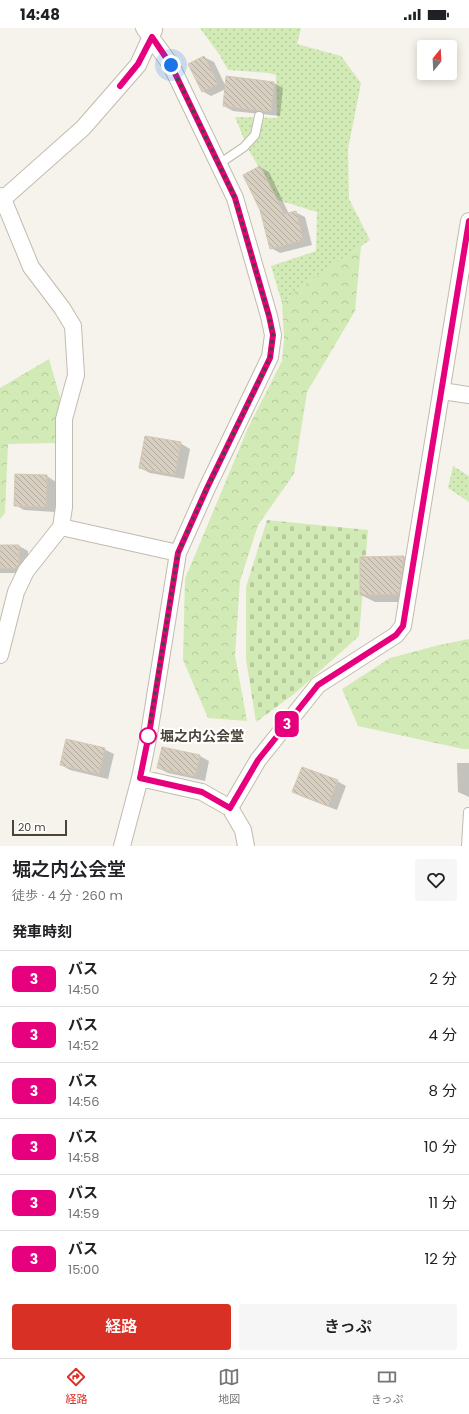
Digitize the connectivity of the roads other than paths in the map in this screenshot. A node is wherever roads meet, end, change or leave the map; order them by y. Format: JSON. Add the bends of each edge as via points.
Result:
{"nodes":[{"id":1,"x":150,"y":31,"type":"edge"},
{"id":2,"x":259,"y":116,"type":"dead end"},
{"id":3,"x":219,"y":164,"type":"junction"},
{"id":4,"x":1,"y":198,"type":"edge"},
{"id":5,"x":469,"y":221,"type":"edge"},
{"id":6,"x":442,"y":391,"type":"junction"},
{"id":7,"x":469,"y":396,"type":"edge"},
{"id":8,"x":61,"y":527,"type":"junction"},
{"id":9,"x":178,"y":553,"type":"junction"},
{"id":10,"x":0,"y":655,"type":"edge"},
{"id":11,"x":140,"y":778,"type":"junction"},
{"id":12,"x":230,"y":808,"type":"junction"},
{"id":13,"x":469,"y":812,"type":"edge"},
{"id":14,"x":122,"y":846,"type":"edge"},
{"id":15,"x":246,"y":846,"type":"edge"},
{"id":16,"x":466,"y":846,"type":"edge"}],
"edges":[{"from":1,"to":3,"type":"street","via":[[171,65]]},
{"from":1,"to":4,"type":"street","via":[[138,64],[83,128]]},
{"from":2,"to":3,"type":"lane","via":[[255,135],[244,147]]},
{"from":3,"to":9,"type":"street","via":[[235,198],[273,335],[270,358]]},
{"from":4,"to":8,"type":"street","via":[[31,267],[73,326],[76,375],[64,419],[64,507]]},
{"from":5,"to":6,"type":"street"},
{"from":6,"to":7,"type":"street"},
{"from":6,"to":12,"type":"street","via":[[403,626],[396,635],[318,685],[258,760]]},
{"from":8,"to":9,"type":"street"},
{"from":8,"to":10,"type":"street","via":[[26,571],[16,592]]},
{"from":9,"to":11,"type":"street"},
{"from":11,"to":12,"type":"street","via":[[202,792]]},
{"from":11,"to":14,"type":"street"},
{"from":12,"to":15,"type":"street","via":[[243,830]]},
{"from":13,"to":16,"type":"lane"}]}
